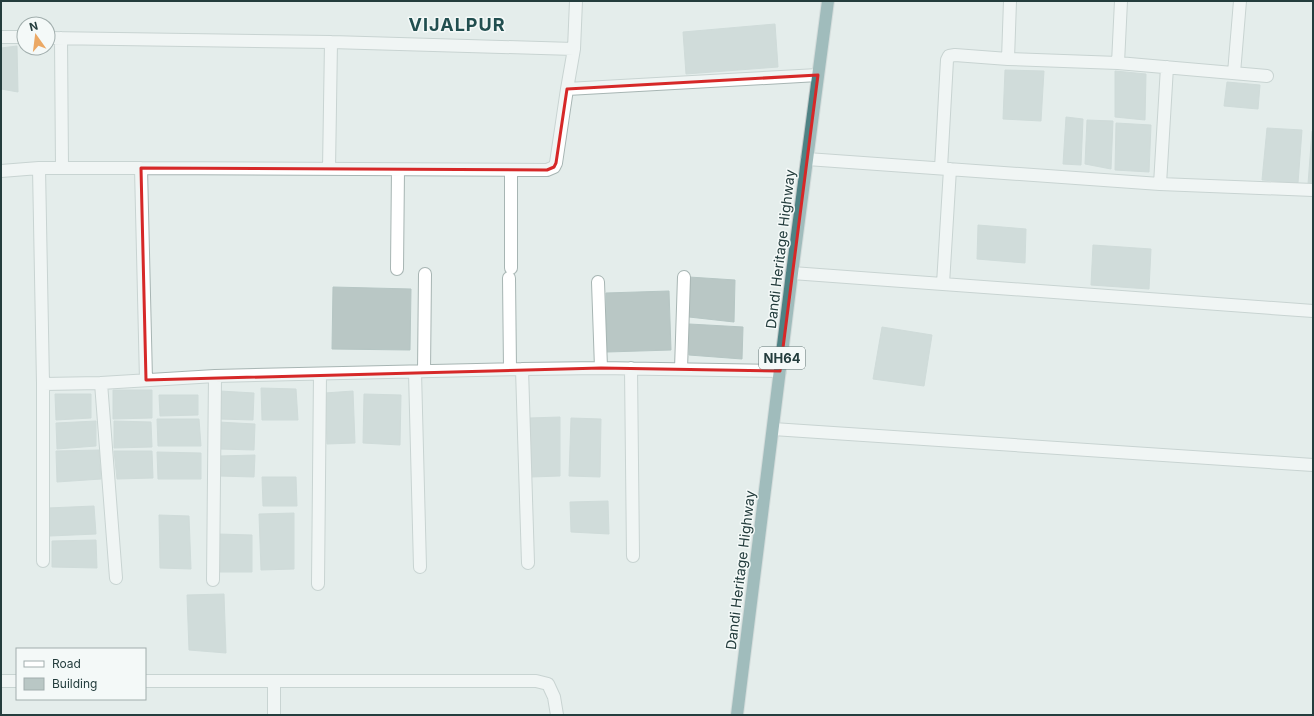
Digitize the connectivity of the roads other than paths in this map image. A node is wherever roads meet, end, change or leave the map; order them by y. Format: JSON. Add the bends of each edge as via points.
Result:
{"nodes":[{"id":1,"x":576,"y":1,"type":"edge"},
{"id":2,"x":828,"y":1,"type":"edge"},
{"id":3,"x":1010,"y":1,"type":"edge"},
{"id":4,"x":1121,"y":1,"type":"edge"},
{"id":5,"x":1240,"y":1,"type":"edge"},
{"id":6,"x":1,"y":37,"type":"edge"},
{"id":7,"x":16,"y":37,"type":"edge"},
{"id":8,"x":56,"y":38,"type":"edge"},
{"id":9,"x":61,"y":38,"type":"junction"},
{"id":10,"x":331,"y":42,"type":"junction"},
{"id":11,"x":574,"y":49,"type":"junction"},
{"id":12,"x":1008,"y":59,"type":"junction"},
{"id":13,"x":1118,"y":64,"type":"junction"},
{"id":14,"x":1167,"y":67,"type":"junction"},
{"id":15,"x":1234,"y":73,"type":"junction"},
{"id":16,"x":818,"y":75,"type":"junction"},
{"id":17,"x":1267,"y":76,"type":"dead end"},
{"id":18,"x":567,"y":89,"type":"junction"},
{"id":19,"x":807,"y":159,"type":"junction"},
{"id":20,"x":39,"y":168,"type":"junction"},
{"id":21,"x":62,"y":168,"type":"junction"},
{"id":22,"x":141,"y":168,"type":"junction"},
{"id":23,"x":329,"y":169,"type":"junction"},
{"id":24,"x":946,"y":169,"type":"junction"},
{"id":25,"x":398,"y":170,"type":"junction"},
{"id":26,"x":511,"y":170,"type":"junction"},
{"id":27,"x":1,"y":171,"type":"edge"},
{"id":28,"x":1160,"y":184,"type":"junction"},
{"id":29,"x":1313,"y":190,"type":"edge"},
{"id":30,"x":397,"y":269,"type":"dead end"},
{"id":31,"x":792,"y":273,"type":"junction"},
{"id":32,"x":425,"y":274,"type":"dead end"},
{"id":33,"x":684,"y":277,"type":"dead end"},
{"id":34,"x":598,"y":282,"type":"dead end"},
{"id":35,"x":943,"y":284,"type":"junction"},
{"id":36,"x":1313,"y":311,"type":"edge"},
{"id":37,"x":601,"y":368,"type":"junction"},
{"id":38,"x":630,"y":368,"type":"junction"},
{"id":39,"x":516,"y":369,"type":"junction"},
{"id":40,"x":681,"y":369,"type":"junction"},
{"id":41,"x":780,"y":371,"type":"junction"},
{"id":42,"x":420,"y":372,"type":"junction"},
{"id":43,"x":320,"y":374,"type":"junction"},
{"id":44,"x":215,"y":376,"type":"junction"},
{"id":45,"x":146,"y":380,"type":"junction"},
{"id":46,"x":101,"y":382,"type":"junction"},
{"id":47,"x":43,"y":384,"type":"junction"},
{"id":48,"x":773,"y":429,"type":"junction"},
{"id":49,"x":1313,"y":465,"type":"edge"},
{"id":50,"x":633,"y":556,"type":"dead end"},
{"id":51,"x":43,"y":561,"type":"dead end"},
{"id":52,"x":528,"y":563,"type":"dead end"},
{"id":53,"x":420,"y":567,"type":"dead end"},
{"id":54,"x":116,"y":578,"type":"dead end"},
{"id":55,"x":213,"y":580,"type":"dead end"},
{"id":56,"x":318,"y":584,"type":"dead end"},
{"id":57,"x":1,"y":681,"type":"edge"},
{"id":58,"x":16,"y":681,"type":"edge"},
{"id":59,"x":146,"y":681,"type":"edge"},
{"id":60,"x":274,"y":681,"type":"junction"},
{"id":61,"x":274,"y":715,"type":"edge"},
{"id":62,"x":557,"y":715,"type":"edge"},
{"id":63,"x":737,"y":715,"type":"edge"}],
"edges":[{"from":1,"to":11,"type":"street"},
{"from":2,"to":16,"type":"highway","name":"Dandi Heritage Highway","number":"NH64"},
{"from":3,"to":12,"type":"street"},
{"from":4,"to":13,"type":"street"},
{"from":5,"to":15,"type":"street"},
{"from":6,"to":7,"type":"street"},
{"from":8,"to":9,"type":"street"},
{"from":9,"to":10,"type":"street"},
{"from":9,"to":21,"type":"street"},
{"from":10,"to":11,"type":"street"},
{"from":10,"to":23,"type":"street"},
{"from":11,"to":18,"type":"street"},
{"from":12,"to":13,"type":"street"},
{"from":12,"to":24,"type":"street","via":[[949,56]]},
{"from":13,"to":14,"type":"street"},
{"from":14,"to":15,"type":"street"},
{"from":14,"to":28,"type":"street"},
{"from":15,"to":17,"type":"street"},
{"from":16,"to":18,"type":"street"},
{"from":16,"to":19,"type":"highway","name":"Dandi Heritage Highway","number":"NH64"},
{"from":18,"to":26,"type":"street","via":[[554,167],[547,170]]},
{"from":19,"to":24,"type":"street"},
{"from":19,"to":31,"type":"highway","name":"Dandi Heritage Highway","number":"NH64"},
{"from":20,"to":21,"type":"street"},
{"from":20,"to":27,"type":"street"},
{"from":20,"to":47,"type":"street"},
{"from":21,"to":22,"type":"street"},
{"from":22,"to":23,"type":"street"},
{"from":22,"to":45,"type":"street"},
{"from":23,"to":25,"type":"street"},
{"from":24,"to":28,"type":"street"},
{"from":24,"to":35,"type":"street"},
{"from":25,"to":26,"type":"street"},
{"from":25,"to":30,"type":"street"},
{"from":26,"to":39,"type":"street","via":[[510,273]]},
{"from":28,"to":29,"type":"street"},
{"from":31,"to":35,"type":"street"},
{"from":31,"to":41,"type":"highway","name":"Dandi Heritage Highway","number":"NH64"},
{"from":32,"to":42,"type":"street"},
{"from":33,"to":40,"type":"street"},
{"from":34,"to":37,"type":"street"},
{"from":35,"to":36,"type":"street"},
{"from":37,"to":38,"type":"street"},
{"from":37,"to":39,"type":"street"},
{"from":38,"to":40,"type":"street"},
{"from":38,"to":50,"type":"street"},
{"from":39,"to":42,"type":"street"},
{"from":39,"to":52,"type":"street"},
{"from":40,"to":41,"type":"street"},
{"from":41,"to":48,"type":"highway","name":"Dandi Heritage Highway","number":"NH64"},
{"from":42,"to":43,"type":"street"},
{"from":42,"to":53,"type":"street"},
{"from":43,"to":44,"type":"street"},
{"from":43,"to":56,"type":"street"},
{"from":44,"to":45,"type":"street"},
{"from":44,"to":55,"type":"street"},
{"from":45,"to":46,"type":"street"},
{"from":46,"to":47,"type":"street"},
{"from":46,"to":54,"type":"street"},
{"from":47,"to":51,"type":"street"},
{"from":48,"to":49,"type":"street"},
{"from":48,"to":63,"type":"highway","name":"Dandi Heritage Highway","number":"NH64"},
{"from":57,"to":58,"type":"street"},
{"from":59,"to":60,"type":"street"},
{"from":60,"to":61,"type":"street"},
{"from":60,"to":62,"type":"street","via":[[536,681],[548,684],[554,697]]}]}
